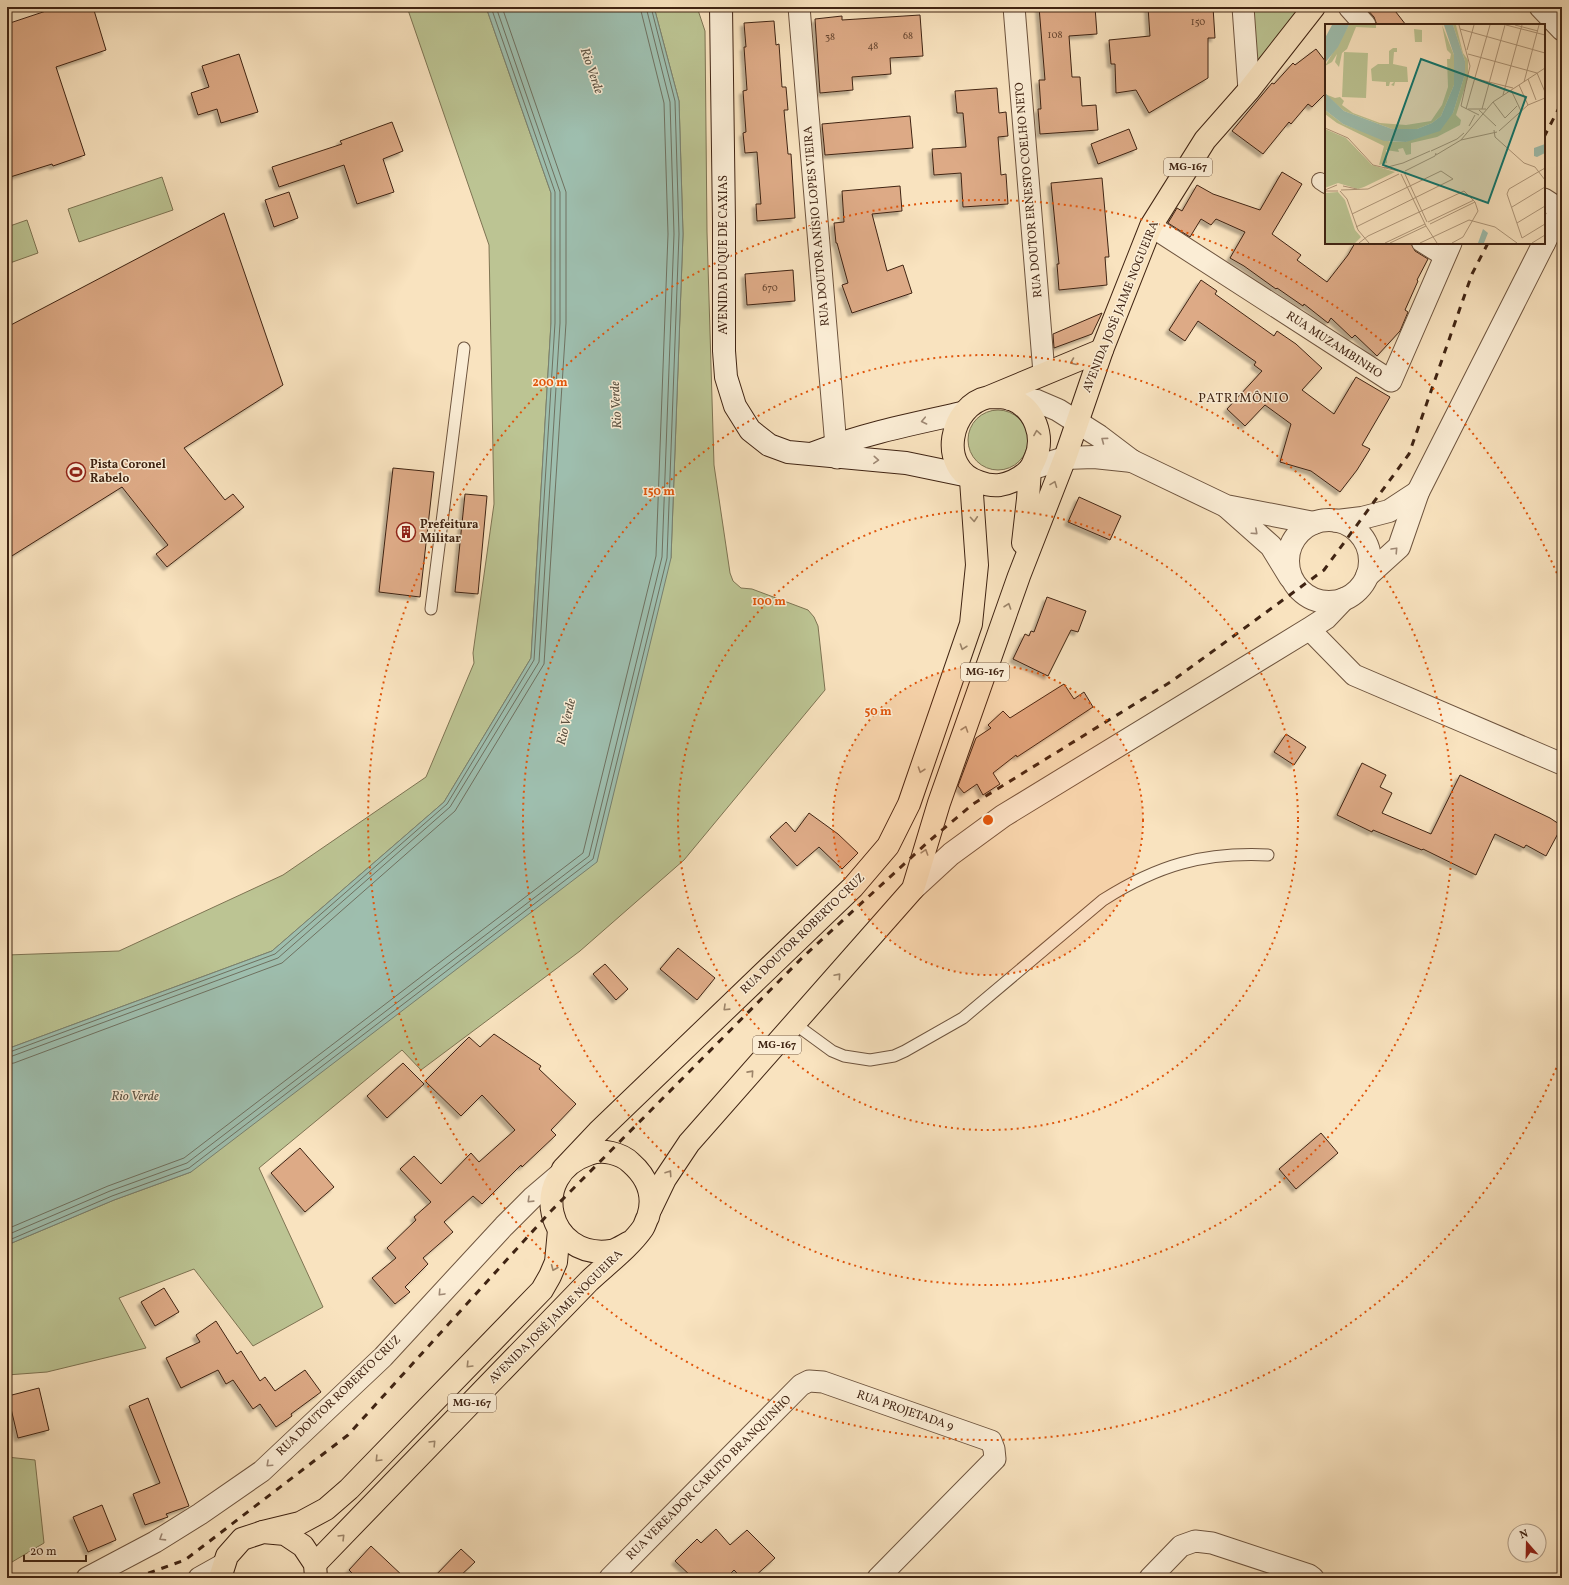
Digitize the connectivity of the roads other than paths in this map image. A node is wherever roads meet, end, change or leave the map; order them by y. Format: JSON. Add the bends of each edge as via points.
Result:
{"nodes":[{"id":1,"x":721,"y":7,"type":"edge"},
{"id":2,"x":799,"y":7,"type":"edge"},
{"id":3,"x":1014,"y":7,"type":"edge"},
{"id":4,"x":1243,"y":7,"type":"edge"},
{"id":5,"x":1314,"y":7,"type":"edge"},
{"id":6,"x":1349,"y":7,"type":"edge"},
{"id":7,"x":1364,"y":24,"type":"edge"},
{"id":8,"x":1249,"y":90,"type":"junction"},
{"id":9,"x":1556,"y":205,"type":"edge"},
{"id":10,"x":1151,"y":226,"type":"junction"},
{"id":11,"x":1545,"y":240,"type":"edge"},
{"id":12,"x":1424,"y":244,"type":"edge"},
{"id":13,"x":1543,"y":244,"type":"edge"},
{"id":14,"x":1448,"y":250,"type":"edge"},
{"id":15,"x":464,"y":348,"type":"dead end"},
{"id":16,"x":1102,"y":350,"type":"junction"},
{"id":17,"x":1044,"y":373,"type":"junction"},
{"id":18,"x":1000,"y":398,"type":"junction"},
{"id":19,"x":962,"y":413,"type":"junction"},
{"id":20,"x":1076,"y":421,"type":"junction"},
{"id":21,"x":836,"y":451,"type":"junction"},
{"id":22,"x":1064,"y":458,"type":"junction"},
{"id":23,"x":1132,"y":461,"type":"junction"},
{"id":24,"x":1030,"y":469,"type":"junction"},
{"id":25,"x":967,"y":477,"type":"junction"},
{"id":26,"x":1418,"y":492,"type":"junction"},
{"id":27,"x":1226,"y":506,"type":"junction"},
{"id":28,"x":1337,"y":521,"type":"junction"},
{"id":29,"x":1314,"y":523,"type":"junction"},
{"id":30,"x":1019,"y":576,"type":"junction"},
{"id":31,"x":1367,"y":576,"type":"junction"},
{"id":32,"x":1298,"y":586,"type":"junction"},
{"id":33,"x":1344,"y":599,"type":"junction"},
{"id":34,"x":431,"y":609,"type":"dead end"},
{"id":35,"x":1309,"y":629,"type":"junction"},
{"id":36,"x":1562,"y":764,"type":"edge"},
{"id":37,"x":1268,"y":855,"type":"dead end"},
{"id":38,"x":913,"y":889,"type":"junction"},
{"id":39,"x":795,"y":1024,"type":"junction"},
{"id":40,"x":561,"y":1172,"type":"junction"},
{"id":41,"x":651,"y":1208,"type":"junction"},
{"id":42,"x":559,"y":1230,"type":"junction"},
{"id":43,"x":630,"y":1242,"type":"junction"},
{"id":44,"x":809,"y":1382,"type":"joint"},
{"id":45,"x":263,"y":1532,"type":"junction"},
{"id":46,"x":222,"y":1571,"type":"edge"},
{"id":47,"x":315,"y":1571,"type":"edge"},
{"id":48,"x":87,"y":1578,"type":"edge"},
{"id":49,"x":199,"y":1578,"type":"edge"},
{"id":50,"x":610,"y":1578,"type":"edge"},
{"id":51,"x":878,"y":1578,"type":"edge"},
{"id":52,"x":1150,"y":1578,"type":"edge"},
{"id":53,"x":1313,"y":1578,"type":"edge"}],
"edges":[{"from":1,"to":21,"type":"street","name":"AVENIDA DUQUE DE CAXIAS","via":[[726,377],[735,406],[750,430],[769,445],[788,452],[811,454]]},
{"from":2,"to":21,"type":"street","name":"RUA DOUTOR ANÍSIO LOPES VIEIRA"},
{"from":3,"to":17,"type":"street","name":"RUA DOUTOR ERNESTO COELHO NETO"},
{"from":4,"to":8,"type":"street"},
{"from":5,"to":8,"type":"main road","name":"AVENIDA JOSÉ JAIME NOGUEIRA","number":"MG-167"},
{"from":6,"to":7,"type":"street"},
{"from":8,"to":10,"type":"main road","name":"AVENIDA JOSÉ JAIME NOGUEIRA","number":"MG-167","via":[[1205,140]]},
{"from":9,"to":11,"type":"street"},
{"from":10,"to":14,"type":"street","name":"RUA MUZAMBINHO","via":[[1391,381]]},
{"from":10,"to":16,"type":"main road","name":"AVENIDA JOSÉ JAIME NOGUEIRA","number":"MG-167"},
{"from":12,"to":14,"type":"street"},
{"from":13,"to":26,"type":"street"},
{"from":15,"to":34,"type":"lane"},
{"from":16,"to":17,"type":"main road","name":"AVENIDA DUQUE DE CAXIAS","one_way":true},
{"from":16,"to":20,"type":"main road","name":"AVENIDA JOSÉ JAIME NOGUEIRA","number":"MG-167"},
{"from":17,"to":18,"type":"main road","name":"AVENIDA DUQUE DE CAXIAS"},
{"from":18,"to":19,"type":"main road","name":"AVENIDA DUQUE DE CAXIAS","via":[[980,398]]},
{"from":18,"to":20,"type":"street","via":[[1036,401],[1049,405]]},
{"from":24,"to":18,"type":"main road","name":"AVENIDA DUQUE DE CAXIAS","number":"MG-167","one_way":true,"via":[[1039,450],[1038,429],[1028,411]]},
{"from":19,"to":21,"type":"street","name":"AVENIDA DUQUE DE CAXIAS","one_way":true,"via":[[900,426]]},
{"from":19,"to":25,"type":"main road","name":"AVENIDA DUQUE DE CAXIAS","via":[[955,428],[952,444],[956,460]]},
{"from":20,"to":22,"type":"main road","name":"AVENIDA JOSÉ JAIME NOGUEIRA","number":"MG-167"},
{"from":23,"to":20,"type":"street","one_way":true},
{"from":21,"to":25,"type":"street","name":"AVENIDA DUQUE DE CAXIAS","one_way":true},
{"from":22,"to":23,"type":"street","via":[[1094,457]]},
{"from":22,"to":24,"type":"street"},
{"from":30,"to":22,"type":"main road","name":"AVENIDA JOSÉ JAIME NOGUEIRA","number":"MG-167","one_way":true},
{"from":23,"to":27,"type":"street"},
{"from":24,"to":25,"type":"main road","name":"AVENIDA DUQUE DE CAXIAS","number":"MG-167","via":[[1013,482],[991,486]]},
{"from":24,"to":30,"type":"main road","name":"AVENIDA JOSÉ JAIME NOGUEIRA","number":"MG-167"},
{"from":25,"to":40,"type":"main road","name":"RUA DOUTOR ROBERTO CRUZ","one_way":true,"via":[[977,565],[971,624],[908,804],[888,846],[853,887],[598,1132]]},
{"from":26,"to":28,"type":"street","via":[[1389,511]]},
{"from":31,"to":26,"type":"street","one_way":true,"via":[[1399,546]]},
{"from":27,"to":29,"type":"street"},
{"from":27,"to":32,"type":"street","one_way":true,"via":[[1271,546]]},
{"from":28,"to":29,"type":"street"},
{"from":28,"to":31,"type":"street","via":[[1354,529],[1367,545],[1370,566]]},
{"from":29,"to":32,"type":"street","via":[[1296,537],[1290,548],[1289,565]]},
{"from":38,"to":30,"type":"main road","name":"AVENIDA JOSÉ JAIME NOGUEIRA","number":"MG-167","one_way":true,"via":[[939,803]]},
{"from":31,"to":33,"type":"street","via":[[1358,590]]},
{"from":32,"to":33,"type":"street","via":[[1311,598],[1333,602]]},
{"from":32,"to":35,"type":"street","via":[[1308,612]]},
{"from":33,"to":35,"type":"street","via":[[1326,618]]},
{"from":35,"to":36,"type":"street","via":[[1354,675]]},
{"from":35,"to":38,"type":"street","via":[[1003,816],[951,854]]},
{"from":37,"to":39,"type":"lane","via":[[1243,854],[1194,860],[1170,866],[1124,887],[1104,900],[963,1018],[894,1056],[870,1060],[844,1056],[832,1051]]},
{"from":39,"to":38,"type":"main road","name":"AVENIDA JOSÉ JAIME NOGUEIRA","number":"MG-167","one_way":true},
{"from":41,"to":39,"type":"main road","name":"AVENIDA JOSÉ JAIME NOGUEIRA","number":"MG-167","one_way":true,"via":[[665,1179],[689,1143]]},
{"from":40,"to":41,"type":"main road","name":"AVENIDA JOSÉ JAIME NOGUEIRA","number":"MG-167","via":[[576,1158],[592,1153],[610,1152],[627,1159],[641,1172],[649,1189]]},
{"from":40,"to":42,"type":"main road","name":"AVENIDA JOSÉ JAIME NOGUEIRA","number":"MG-167","via":[[552,1189],[551,1211]]},
{"from":40,"to":48,"type":"street","name":"RUA DOUTOR ROBERTO CRUZ","one_way":true,"via":[[504,1226],[382,1357],[262,1470],[155,1542]]},
{"from":41,"to":43,"type":"main road","name":"AVENIDA JOSÉ JAIME NOGUEIRA","number":"MG-167","via":[[644,1227]]},
{"from":42,"to":43,"type":"main road","name":"AVENIDA JOSÉ JAIME NOGUEIRA","number":"MG-167","via":[[573,1244],[592,1251],[612,1251]]},
{"from":42,"to":45,"type":"main road","name":"AVENIDA JOSÉ JAIME NOGUEIRA","number":"MG-167","one_way":true,"via":[[556,1262],[542,1290],[354,1484],[326,1509],[300,1523]]},
{"from":47,"to":43,"type":"main road","name":"AVENIDA JOSÉ JAIME NOGUEIRA","number":"MG-167","one_way":true,"via":[[584,1286]]},
{"from":44,"to":50,"type":"street","name":"RUA VEREADOR CARLITO BRANQUINHO","via":[[801,1385]]},
{"from":44,"to":51,"type":"street","name":"RUA PROJETADA 9","via":[[823,1382],[991,1441],[994,1449],[995,1459]]},
{"from":45,"to":46,"type":"main road","name":"AVENIDA JOSÉ JAIME NOGUEIRA","via":[[242,1539],[227,1556]]},
{"from":45,"to":47,"type":"main road","via":[[285,1534],[303,1546]]},
{"from":46,"to":49,"type":"street"},
{"from":52,"to":53,"type":"street","via":[[1181,1546],[1195,1541],[1212,1543]]}]}
